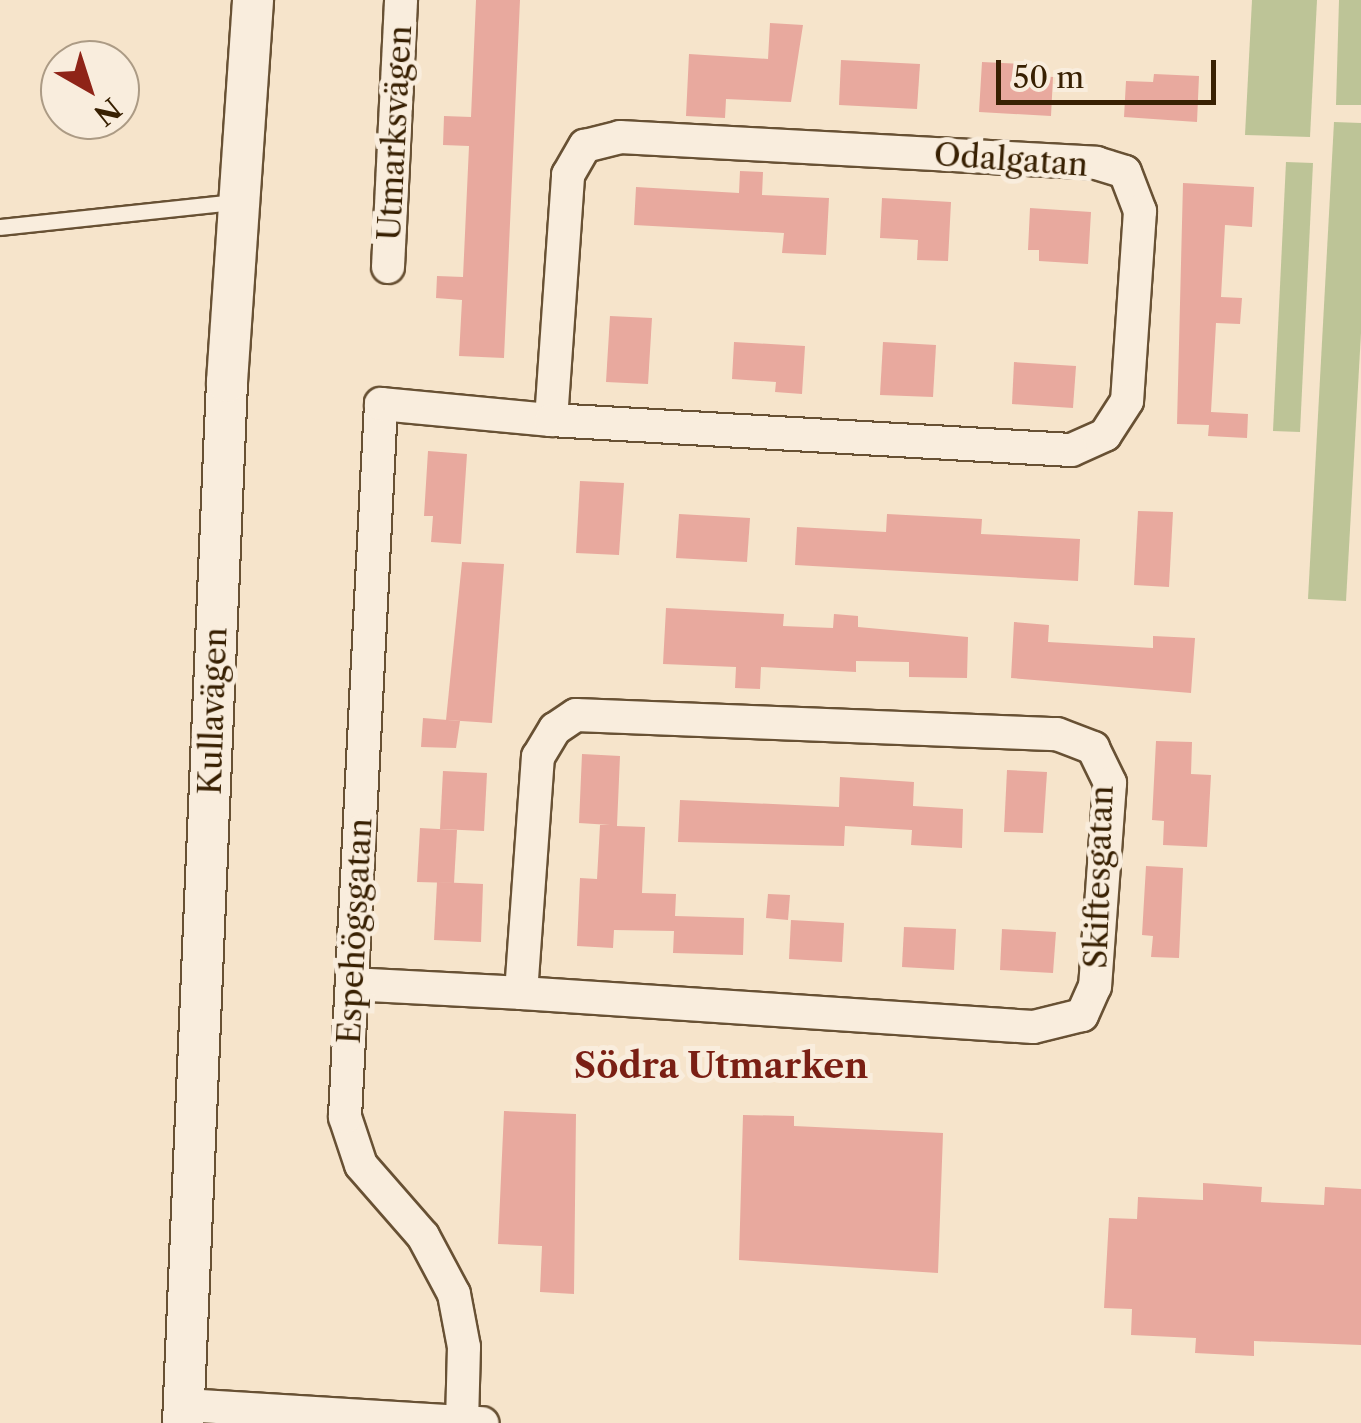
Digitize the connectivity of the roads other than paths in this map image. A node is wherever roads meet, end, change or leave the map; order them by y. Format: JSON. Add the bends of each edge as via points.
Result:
{"nodes":[{"id":1,"x":253,"y":0,"type":"edge"},
{"id":2,"x":401,"y":0,"type":"edge"},
{"id":3,"x":239,"y":202,"type":"junction"},
{"id":4,"x":0,"y":228,"type":"edge"},
{"id":5,"x":388,"y":266,"type":"dead end"},
{"id":6,"x":381,"y":404,"type":"joint"},
{"id":7,"x":551,"y":420,"type":"junction"},
{"id":8,"x":352,"y":984,"type":"junction"},
{"id":9,"x":522,"y":993,"type":"junction"},
{"id":10,"x":184,"y":1414,"type":"edge"},
{"id":11,"x":462,"y":1422,"type":"edge"},
{"id":12,"x":482,"y":1423,"type":"edge"}],
"edges":[{"from":1,"to":3,"type":"street","name":"Kullavägen"},
{"from":2,"to":5,"type":"street","name":"Utmarksvägen"},
{"from":3,"to":4,"type":"lane","via":[[206,200]]},
{"from":3,"to":10,"type":"street","name":"Kullavägen"},
{"from":6,"to":7,"type":"street","name":"Odalgatan"},
{"from":6,"to":8,"type":"street","name":"Espehögsgatan"},
{"from":7,"to":7,"type":"street","name":"Odalgatan","via":[[1072,450],[1105,435],[1127,400],[1140,211],[1125,172],[1096,164],[620,137],[585,146],[568,174]]},
{"from":8,"to":9,"type":"street","name":"Skiftesgatan"},
{"from":8,"to":11,"type":"street","name":"Espehögsgatan","via":[[349,1138],[368,1177],[443,1266],[464,1346]]},
{"from":9,"to":9,"type":"street","name":"Skiftesgatan","via":[[1033,1028],[1082,1016],[1096,986],[1110,783],[1092,748],[1057,734],[576,715],[555,730],[538,757]]},
{"from":10,"to":11,"type":"street"},
{"from":11,"to":12,"type":"street"}]}
